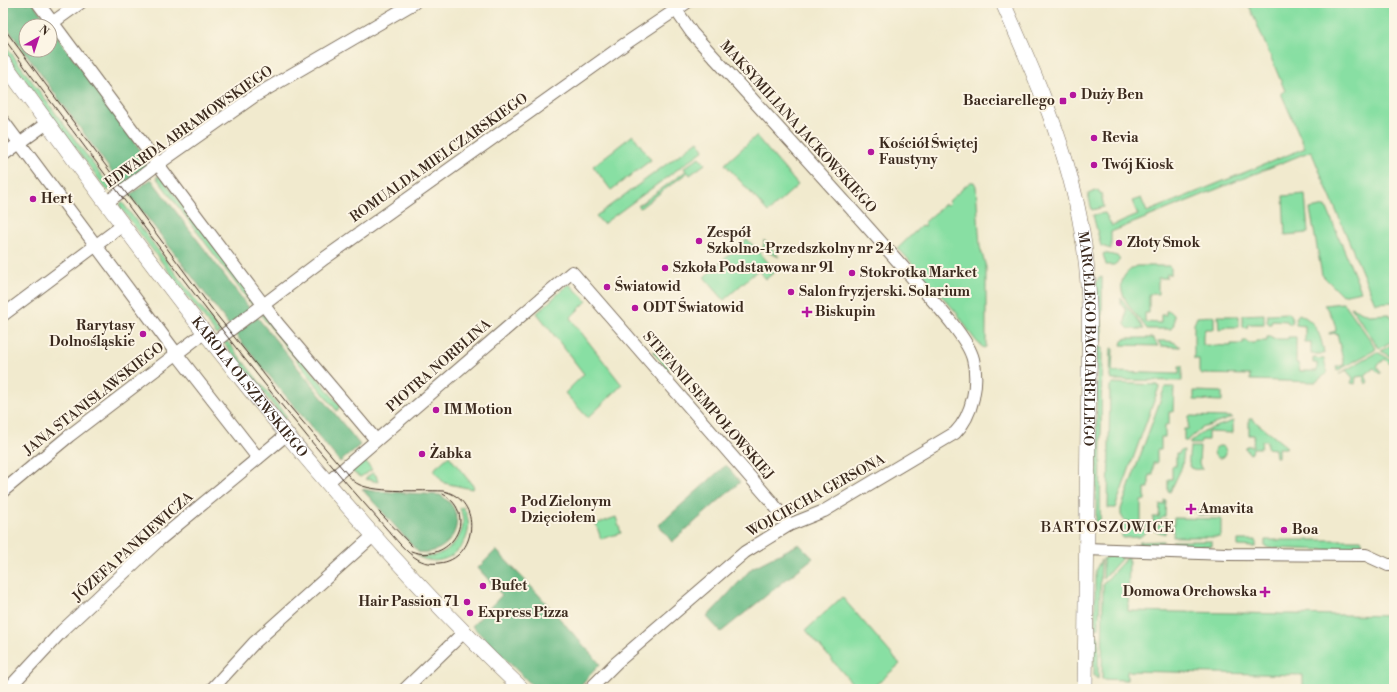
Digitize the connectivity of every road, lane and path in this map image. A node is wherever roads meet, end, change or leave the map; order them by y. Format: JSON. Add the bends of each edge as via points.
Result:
{"nodes":[{"id":1,"x":38,"y":3,"type":"edge"},
{"id":2,"x":80,"y":3,"type":"edge"},
{"id":3,"x":414,"y":3,"type":"edge"},
{"id":4,"x":686,"y":3,"type":"edge"},
{"id":5,"x":1003,"y":3,"type":"edge"},
{"id":6,"x":673,"y":6,"type":"edge"},
{"id":7,"x":48,"y":18,"type":"edge"},
{"id":8,"x":58,"y":19,"type":"edge"},
{"id":9,"x":58,"y":31,"type":"edge"},
{"id":10,"x":3,"y":62,"type":"edge"},
{"id":11,"x":3,"y":121,"type":"edge"},
{"id":12,"x":47,"y":123,"type":"junction"},
{"id":13,"x":19,"y":143,"type":"junction"},
{"id":14,"x":3,"y":155,"type":"edge"},
{"id":15,"x":158,"y":164,"type":"junction"},
{"id":16,"x":106,"y":203,"type":"junction"},
{"id":17,"x":123,"y":225,"type":"junction"},
{"id":18,"x":95,"y":246,"type":"junction"},
{"id":19,"x":572,"y":272,"type":"joint"},
{"id":20,"x":264,"y":304,"type":"junction"},
{"id":21,"x":3,"y":315,"type":"edge"},
{"id":22,"x":209,"y":338,"type":"junction"},
{"id":23,"x":176,"y":353,"type":"junction"},
{"id":24,"x":974,"y":390,"type":"joint"},
{"id":25,"x":286,"y":435,"type":"junction"},
{"id":26,"x":376,"y":440,"type":"junction"},
{"id":27,"x":258,"y":458,"type":"junction"},
{"id":28,"x":326,"y":483,"type":"junction"},
{"id":29,"x":3,"y":491,"type":"edge"},
{"id":30,"x":789,"y":525,"type":"junction"},
{"id":31,"x":373,"y":536,"type":"junction"},
{"id":32,"x":1086,"y":549,"type":"junction"},
{"id":33,"x":1394,"y":565,"type":"edge"},
{"id":34,"x":464,"y":632,"type":"junction"},
{"id":35,"x":8,"y":689,"type":"edge"},
{"id":36,"x":212,"y":689,"type":"edge"},
{"id":37,"x":405,"y":689,"type":"edge"},
{"id":38,"x":522,"y":689,"type":"edge"},
{"id":39,"x":590,"y":689,"type":"edge"},
{"id":40,"x":1085,"y":689,"type":"edge"}],
"edges":[{"from":1,"to":7,"type":"street"},
{"from":2,"to":8,"type":"street"},
{"from":3,"to":15,"type":"street","name":"EDWARDA ABRAMOWSKIEGO","via":[[253,98]]},
{"from":4,"to":6,"type":"street","name":"ROMUALDA MIELCZARSKIEGO"},
{"from":5,"to":32,"type":"street","name":"MARCELEGO BACCIARELLEGO","via":[[1050,113],[1074,192],[1082,232],[1087,271],[1090,341]]},
{"from":6,"to":20,"type":"street","name":"ROMUALDA MIELCZARSKIEGO"},
{"from":6,"to":24,"type":"street","name":"MAKSYMILIANA JACKOWSKIEGO","via":[[692,33],[871,230],[962,338],[973,358]]},
{"from":9,"to":15,"type":"street"},
{"from":10,"to":12,"type":"street","name":"KAROLA OLSZEWSKIEGO"},
{"from":11,"to":13,"type":"street"},
{"from":12,"to":13,"type":"street"},
{"from":12,"to":16,"type":"street","name":"KAROLA OLSZEWSKIEGO"},
{"from":13,"to":14,"type":"street"},
{"from":13,"to":18,"type":"street"},
{"from":15,"to":16,"type":"street","name":"EDWARDA ABRAMOWSKIEGO"},
{"from":15,"to":20,"type":"street"},
{"from":16,"to":17,"type":"street","name":"KAROLA OLSZEWSKIEGO"},
{"from":17,"to":18,"type":"street"},
{"from":17,"to":22,"type":"street","name":"KAROLA OLSZEWSKIEGO"},
{"from":18,"to":21,"type":"street"},
{"from":18,"to":23,"type":"street"},
{"from":19,"to":26,"type":"street","name":"PIOTRA NORBLINA"},
{"from":19,"to":30,"type":"street","name":"STEFANII SEMPOŁOWSKIEJ"},
{"from":20,"to":22,"type":"street","name":"ROMUALDA MIELCZARSKIEGO"},
{"from":20,"to":26,"type":"street"},
{"from":22,"to":23,"type":"street","name":"JANA STANISŁAWSKIEGO"},
{"from":22,"to":25,"type":"street","name":"KAROLA OLSZEWSKIEGO"},
{"from":23,"to":27,"type":"street"},
{"from":23,"to":29,"type":"street","name":"JANA STANISŁAWSKIEGO"},
{"from":24,"to":30,"type":"street","name":"WOJCIECHA GERSONA","via":[[963,422],[949,437],[824,511]]},
{"from":25,"to":27,"type":"street","name":"JÓZEFA PANKIEWICZA"},
{"from":25,"to":28,"type":"street","name":"KAROLA OLSZEWSKIEGO"},
{"from":26,"to":28,"type":"street","name":"PIOTRA NORBLINA"},
{"from":27,"to":35,"type":"street","name":"JÓZEFA PANKIEWICZA","via":[[159,540],[62,631]]},
{"from":28,"to":31,"type":"street","name":"KAROLA OLSZEWSKIEGO"},
{"from":30,"to":39,"type":"street","name":"WOJCIECHA GERSONA","via":[[745,552],[616,663]]},
{"from":31,"to":34,"type":"street","name":"KAROLA OLSZEWSKIEGO"},
{"from":31,"to":36,"type":"street","via":[[254,643]]},
{"from":32,"to":33,"type":"street","via":[[1366,555],[1388,565]]},
{"from":32,"to":40,"type":"street","name":"MARCELEGO BACCIARELLEGO"},
{"from":34,"to":37,"type":"street"},
{"from":34,"to":38,"type":"street","name":"KAROLA OLSZEWSKIEGO"}]}
